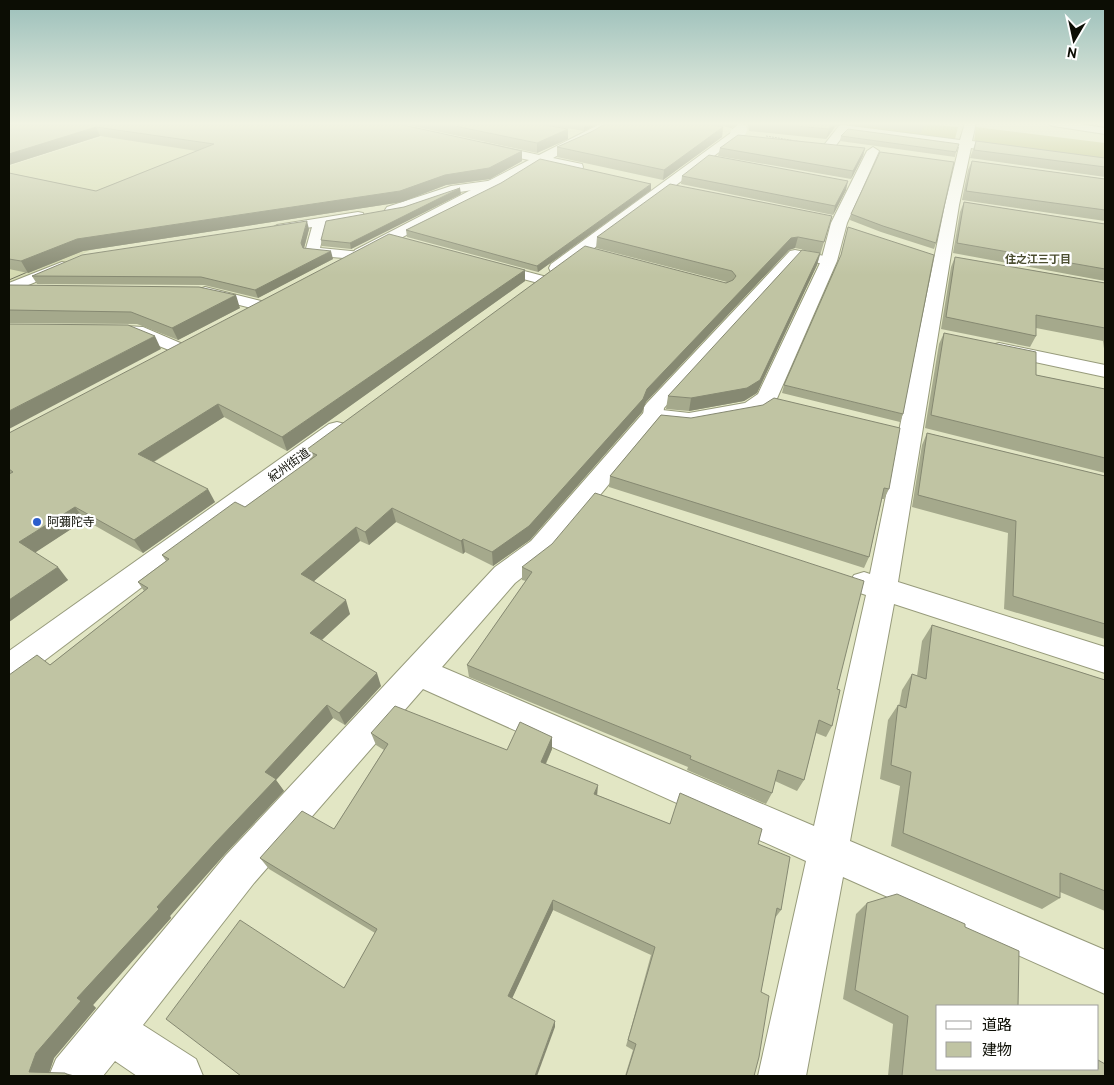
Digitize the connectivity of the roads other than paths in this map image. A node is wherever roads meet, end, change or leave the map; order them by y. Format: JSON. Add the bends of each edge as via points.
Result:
{"nodes":[{"id":1,"x":513,"y":174,"type":"edge"},
{"id":2,"x":690,"y":174,"type":"edge"},
{"id":3,"x":861,"y":174,"type":"edge"},
{"id":4,"x":960,"y":174,"type":"edge"},
{"id":5,"x":495,"y":184,"type":"junction"},
{"id":6,"x":320,"y":222,"type":"junction"},
{"id":7,"x":834,"y":222,"type":"junction"},
{"id":8,"x":857,"y":230,"type":"edge"},
{"id":9,"x":260,"y":231,"type":"edge"},
{"id":10,"x":389,"y":238,"type":"junction"},
{"id":11,"x":408,"y":243,"type":"edge"},
{"id":12,"x":926,"y":254,"type":"edge"},
{"id":13,"x":356,"y":255,"type":"junction"},
{"id":14,"x":944,"y":259,"type":"junction"},
{"id":15,"x":75,"y":260,"type":"edge"},
{"id":16,"x":829,"y":261,"type":"junction"},
{"id":17,"x":963,"y":263,"type":"edge"},
{"id":18,"x":485,"y":264,"type":"edge"},
{"id":19,"x":331,"y":269,"type":"edge"},
{"id":20,"x":542,"y":280,"type":"junction"},
{"id":21,"x":9,"y":289,"type":"edge"},
{"id":22,"x":48,"y":290,"type":"edge"},
{"id":23,"x":194,"y":292,"type":"edge"},
{"id":24,"x":280,"y":297,"type":"edge"},
{"id":25,"x":518,"y":297,"type":"edge"},
{"id":26,"x":263,"y":306,"type":"junction"},
{"id":27,"x":240,"y":318,"type":"edge"},
{"id":28,"x":107,"y":331,"type":"edge"},
{"id":29,"x":186,"y":345,"type":"joint"},
{"id":30,"x":978,"y":345,"type":"edge"},
{"id":31,"x":162,"y":358,"type":"edge"},
{"id":32,"x":1105,"y":371,"type":"edge"},
{"id":33,"x":653,"y":416,"type":"junction"},
{"id":34,"x":352,"y":418,"type":"edge"},
{"id":35,"x":589,"y":492,"type":"junction"},
{"id":36,"x":618,"y":502,"type":"edge"},
{"id":37,"x":844,"y":576,"type":"edge"},
{"id":38,"x":882,"y":589,"type":"junction"},
{"id":39,"x":1105,"y":660,"type":"edge"},
{"id":40,"x":9,"y":668,"type":"edge"},
{"id":41,"x":418,"y":672,"type":"junction"},
{"id":42,"x":827,"y":851,"type":"junction"},
{"id":43,"x":1105,"y":972,"type":"edge"},
{"id":44,"x":111,"y":1031,"type":"junction"},
{"id":45,"x":73,"y":1076,"type":"edge"},
{"id":46,"x":180,"y":1076,"type":"edge"},
{"id":47,"x":782,"y":1076,"type":"edge"}],
"edges":[{"from":1,"to":5,"type":"street"},
{"from":2,"to":20,"type":"street","via":[[666,187],[591,253]]},
{"from":3,"to":7,"type":"street"},
{"from":4,"to":14,"type":"street","via":[[957,205]]},
{"from":5,"to":6,"type":"lane","via":[[451,190],[405,207]]},
{"from":5,"to":10,"type":"street"},
{"from":6,"to":9,"type":"lane"},
{"from":6,"to":13,"type":"lane","via":[[312,252]]},
{"from":7,"to":8,"type":"street"},
{"from":7,"to":16,"type":"street"},
{"from":10,"to":11,"type":"lane"},
{"from":10,"to":13,"type":"street"},
{"from":12,"to":14,"type":"street"},
{"from":13,"to":19,"type":"street"},
{"from":14,"to":17,"type":"street"},
{"from":14,"to":38,"type":"street","via":[[939,336],[912,433]]},
{"from":15,"to":21,"type":"lane"},
{"from":16,"to":33,"type":"lane","via":[[795,254],[654,407]]},
{"from":16,"to":33,"type":"street","via":[[776,401],[752,409],[689,420]]},
{"from":18,"to":20,"type":"lane"},
{"from":20,"to":25,"type":"street"},
{"from":21,"to":22,"type":"lane"},
{"from":23,"to":26,"type":"lane"},
{"from":24,"to":26,"type":"street"},
{"from":26,"to":27,"type":"street"},
{"from":28,"to":29,"type":"lane","via":[[137,331]]},
{"from":29,"to":31,"type":"street"},
{"from":30,"to":32,"type":"street"},
{"from":33,"to":35,"type":"street"},
{"from":34,"to":40,"type":"street","name":"紀州街道"},
{"from":35,"to":36,"type":"street"},
{"from":35,"to":41,"type":"street","via":[[541,548],[505,575]]},
{"from":37,"to":38,"type":"street"},
{"from":38,"to":39,"type":"street"},
{"from":38,"to":42,"type":"street"},
{"from":41,"to":42,"type":"street"},
{"from":41,"to":44,"type":"street","via":[[240,869]]},
{"from":42,"to":43,"type":"street"},
{"from":42,"to":47,"type":"street"},
{"from":44,"to":45,"type":"street"},
{"from":44,"to":46,"type":"street"}]}
